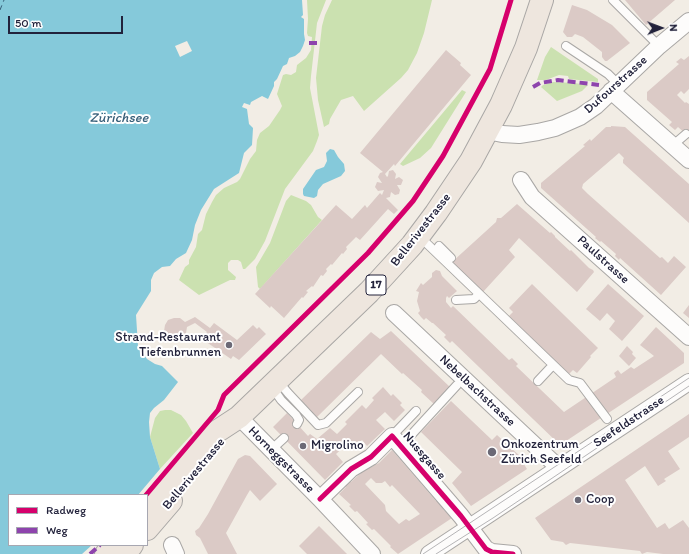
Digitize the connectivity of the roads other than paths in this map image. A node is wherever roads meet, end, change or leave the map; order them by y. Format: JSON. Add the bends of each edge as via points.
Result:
{"nodes":[{"id":1,"x":542,"y":0,"type":"edge"},
{"id":2,"x":613,"y":0,"type":"edge"},
{"id":3,"x":689,"y":21,"type":"edge"},
{"id":4,"x":566,"y":46,"type":"dead end"},
{"id":5,"x":659,"y":46,"type":"junction"},
{"id":6,"x":614,"y":87,"type":"junction"},
{"id":7,"x":487,"y":131,"type":"junction"},
{"id":8,"x":686,"y":134,"type":"dead end"},
{"id":9,"x":672,"y":146,"type":"junction"},
{"id":10,"x":689,"y":160,"type":"edge"},
{"id":11,"x":522,"y":180,"type":"dead end"},
{"id":12,"x":419,"y":236,"type":"junction"},
{"id":13,"x":439,"y":246,"type":"dead end"},
{"id":14,"x":450,"y":258,"type":"dead end"},
{"id":15,"x":479,"y":294,"type":"junction"},
{"id":16,"x":456,"y":300,"type":"dead end"},
{"id":17,"x":394,"y":313,"type":"dead end"},
{"id":18,"x":689,"y":337,"type":"edge"},
{"id":19,"x":553,"y":365,"type":"junction"},
{"id":20,"x":538,"y":381,"type":"dead end"},
{"id":21,"x":689,"y":382,"type":"edge"},
{"id":22,"x":274,"y":384,"type":"junction"},
{"id":23,"x":457,"y":385,"type":"dead end"},
{"id":24,"x":358,"y":392,"type":"dead end"},
{"id":25,"x":416,"y":411,"type":"dead end"},
{"id":26,"x":239,"y":418,"type":"junction"},
{"id":27,"x":607,"y":419,"type":"dead end"},
{"id":28,"x":297,"y":424,"type":"dead end"},
{"id":29,"x":284,"y":438,"type":"dead end"},
{"id":30,"x":396,"y":441,"type":"junction"},
{"id":31,"x":271,"y":450,"type":"junction"},
{"id":32,"x":559,"y":468,"type":"junction"},
{"id":33,"x":320,"y":499,"type":"junction"},
{"id":34,"x":148,"y":508,"type":"edge"},
{"id":35,"x":470,"y":527,"type":"junction"},
{"id":36,"x":148,"y":528,"type":"edge"},
{"id":37,"x":113,"y":546,"type":"edge"},
{"id":38,"x":131,"y":546,"type":"edge"},
{"id":39,"x":106,"y":554,"type":"edge"},
{"id":40,"x":124,"y":554,"type":"edge"},
{"id":41,"x":372,"y":554,"type":"edge"},
{"id":42,"x":429,"y":554,"type":"edge"},
{"id":43,"x":513,"y":554,"type":"edge"}],
"edges":[{"from":1,"to":7,"type":"main road","name":"Bellerivestrasse","number":"17","via":[[526,48]]},
{"from":2,"to":5,"type":"lane"},
{"from":3,"to":5,"type":"street","name":"Dufourstrasse"},
{"from":4,"to":6,"type":"lane","via":[[608,74]]},
{"from":5,"to":6,"type":"street","name":"Dufourstrasse"},
{"from":6,"to":7,"type":"street","name":"Dufourstrasse","via":[[588,112],[555,128],[519,135]]},
{"from":6,"to":9,"type":"street"},
{"from":7,"to":12,"type":"main road","name":"Bellerivestrasse","number":"17","via":[[471,161]]},
{"from":8,"to":9,"type":"lane"},
{"from":9,"to":10,"type":"street"},
{"from":11,"to":18,"type":"street","name":"Paulstrasse","via":[[532,197]]},
{"from":12,"to":15,"type":"lane"},
{"from":12,"to":22,"type":"main road","name":"Bellerivestrasse","number":"17","via":[[369,292]]},
{"from":13,"to":14,"type":"lane"},
{"from":15,"to":16,"type":"lane","via":[[474,299]]},
{"from":15,"to":19,"type":"lane"},
{"from":17,"to":32,"type":"street","name":"Nebelbachstrasse"},
{"from":19,"to":20,"type":"lane"},
{"from":19,"to":27,"type":"lane","via":[[568,380],[580,383]]},
{"from":21,"to":32,"type":"street","name":"Seefeldstrasse"},
{"from":22,"to":24,"type":"lane","via":[[288,393],[318,425],[326,423]]},
{"from":22,"to":26,"type":"main road","name":"Bellerivestrasse","number":"17"},
{"from":22,"to":28,"type":"lane","via":[[281,400],[296,415]]},
{"from":23,"to":30,"type":"lane"},
{"from":25,"to":30,"type":"lane"},
{"from":26,"to":31,"type":"street","name":"Horneggstrasse"},
{"from":26,"to":34,"type":"main road","name":"Bellerivestrasse","number":"17","via":[[213,434]]},
{"from":26,"to":36,"type":"main road","name":"Bellerivestrasse","number":"17","via":[[220,445]]},
{"from":29,"to":31,"type":"lane"},
{"from":30,"to":33,"type":"street","name":"Nussgasse","via":[[351,469]]},
{"from":30,"to":35,"type":"street","name":"Nussgasse"},
{"from":31,"to":33,"type":"street","name":"Horneggstrasse"},
{"from":32,"to":35,"type":"street","name":"Seefeldstrasse"},
{"from":33,"to":41,"type":"street","name":"Horneggstrasse"},
{"from":35,"to":42,"type":"street","name":"Seefeldstrasse"},
{"from":35,"to":43,"type":"street","name":"Nussgasse","via":[[486,549]]},
{"from":37,"to":39,"type":"main road"},
{"from":38,"to":40,"type":"main road"}]}
